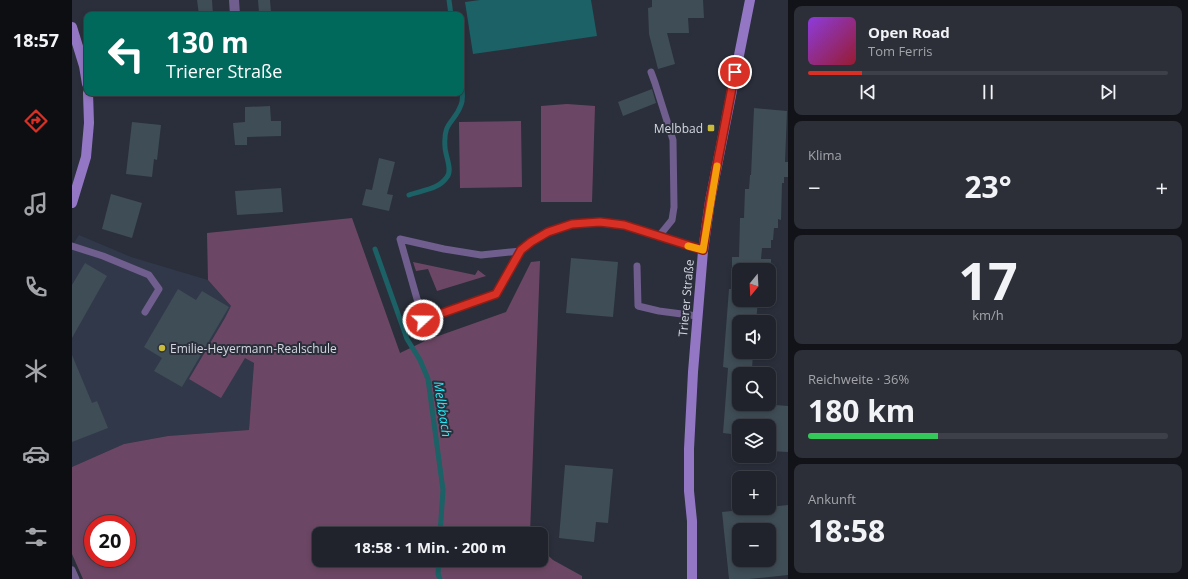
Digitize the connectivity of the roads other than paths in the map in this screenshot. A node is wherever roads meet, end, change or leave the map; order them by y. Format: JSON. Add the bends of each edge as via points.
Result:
{"nodes":[{"id":1,"x":234,"y":0,"type":"edge"},
{"id":2,"x":750,"y":0,"type":"edge"},
{"id":3,"x":235,"y":12,"type":"edge"},
{"id":4,"x":72,"y":26,"type":"edge"},
{"id":5,"x":84,"y":66,"type":"edge"},
{"id":6,"x":651,"y":72,"type":"dead end"},
{"id":7,"x":88,"y":96,"type":"edge"},
{"id":8,"x":72,"y":203,"type":"edge"},
{"id":9,"x":659,"y":236,"type":"junction"},
{"id":10,"x":72,"y":246,"type":"edge"},
{"id":11,"x":521,"y":250,"type":"junction"},
{"id":12,"x":703,"y":250,"type":"junction"},
{"id":13,"x":637,"y":266,"type":"dead end"},
{"id":14,"x":145,"y":312,"type":"dead end"},
{"id":15,"x":697,"y":316,"type":"junction"},
{"id":16,"x":72,"y":570,"type":"edge"},
{"id":17,"x":76,"y":579,"type":"edge"},
{"id":18,"x":692,"y":579,"type":"edge"}],
"edges":[{"from":1,"to":3,"type":"street"},
{"from":2,"to":12,"type":"street","name":"Trierer Straße"},
{"from":4,"to":5,"type":"street"},
{"from":6,"to":9,"type":"lane","via":[[673,140],[674,208],[672,220]]},
{"from":7,"to":8,"type":"street","via":[[86,157]]},
{"from":9,"to":11,"type":"lane","via":[[624,225],[600,222],[572,224],[548,232]]},
{"from":9,"to":12,"type":"lane"},
{"from":10,"to":14,"type":"lane","via":[[149,275],[159,289]]},
{"from":11,"to":11,"type":"lane","via":[[496,294],[423,320],[400,239],[481,255]]},
{"from":12,"to":15,"type":"street","name":"Trierer Straße"},
{"from":13,"to":15,"type":"lane","via":[[638,306]]},
{"from":15,"to":18,"type":"street","name":"Trierer Straße","via":[[689,449]]},
{"from":16,"to":17,"type":"lane"}]}
